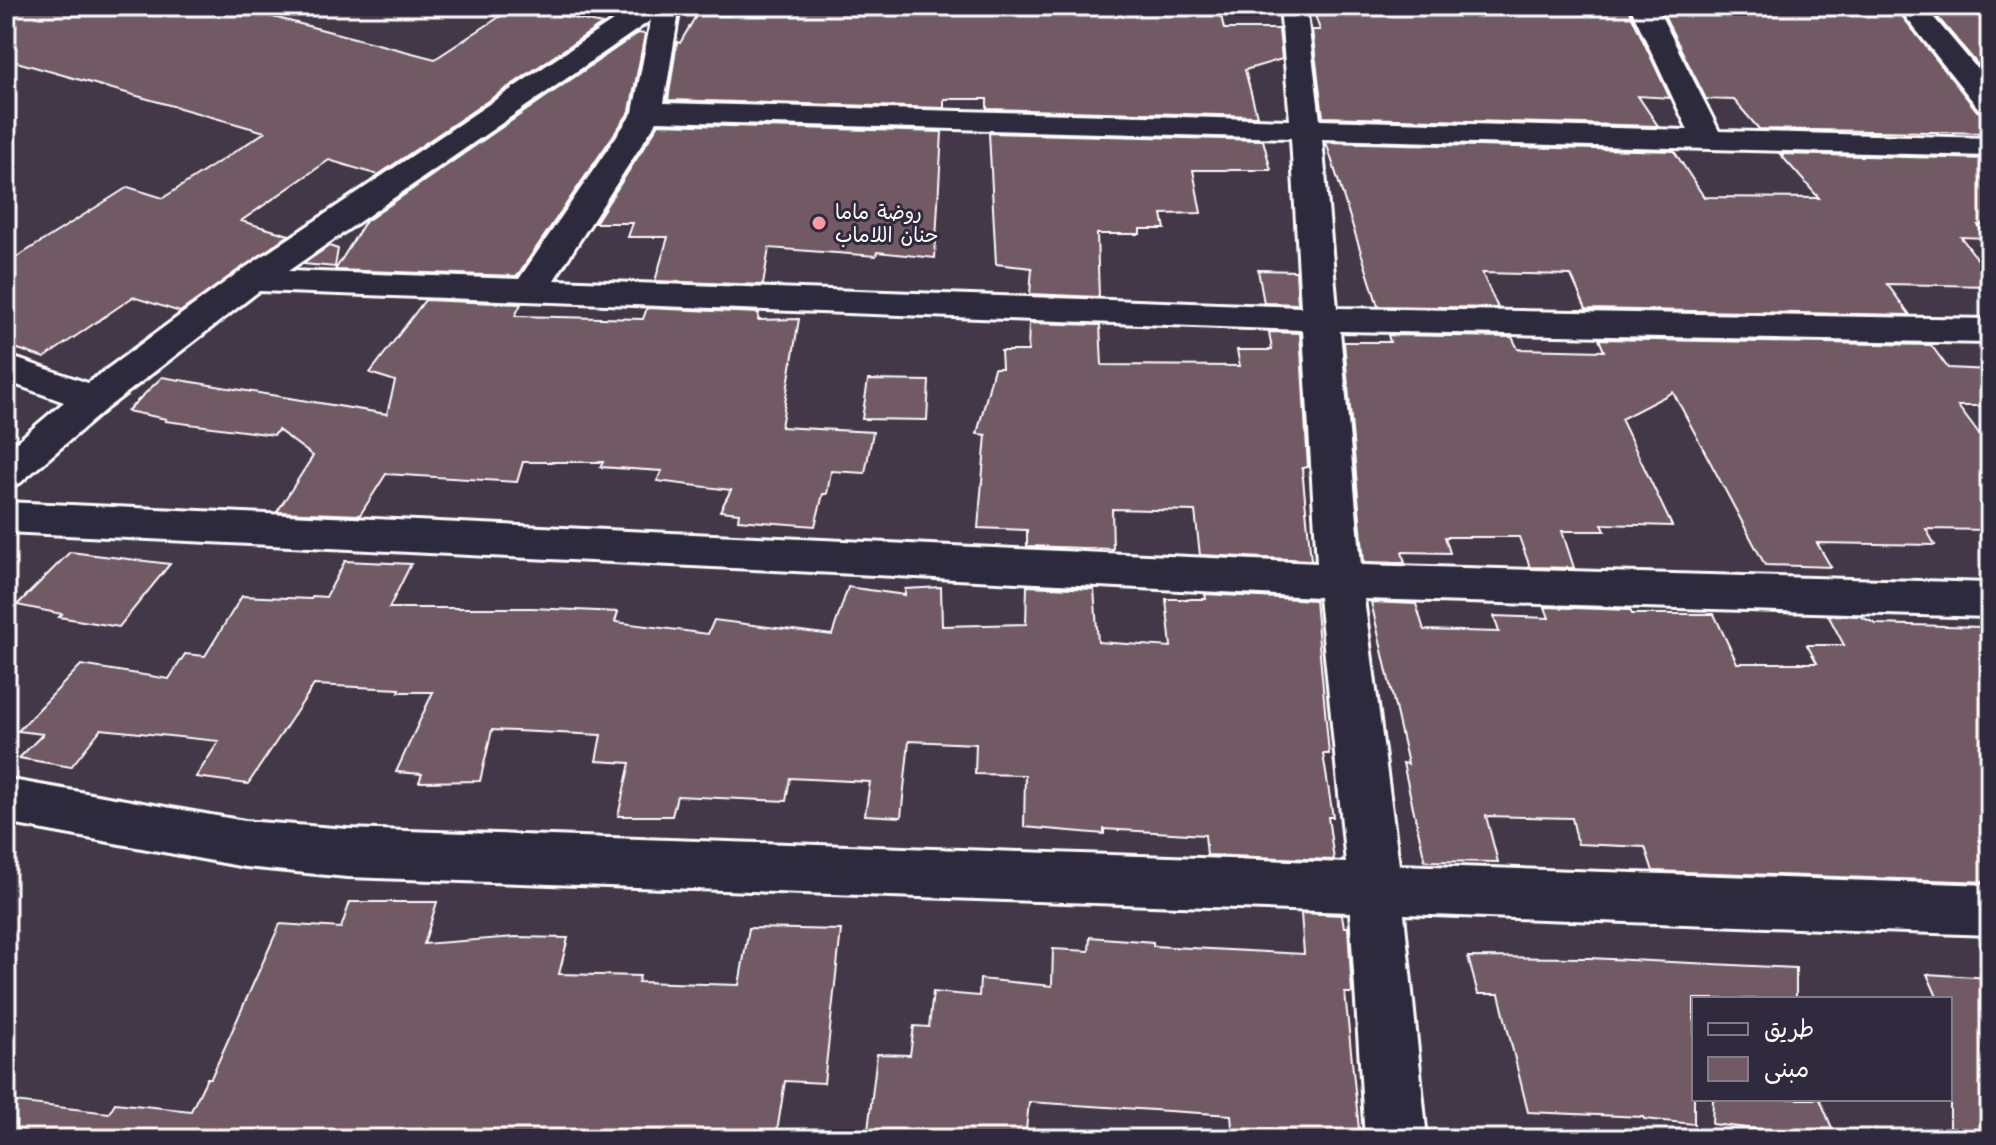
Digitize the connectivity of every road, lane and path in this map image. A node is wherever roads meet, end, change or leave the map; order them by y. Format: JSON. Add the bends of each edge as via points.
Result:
{"nodes":[{"id":1,"x":605,"y":6,"type":"edge"},
{"id":2,"x":1293,"y":6,"type":"edge"},
{"id":3,"x":1643,"y":6,"type":"edge"},
{"id":4,"x":1910,"y":6,"type":"edge"},
{"id":5,"x":654,"y":9,"type":"edge"},
{"id":6,"x":1990,"y":103,"type":"edge"},
{"id":7,"x":648,"y":112,"type":"junction"},
{"id":8,"x":1306,"y":129,"type":"junction"},
{"id":9,"x":1709,"y":141,"type":"junction"},
{"id":10,"x":1990,"y":147,"type":"edge"},
{"id":11,"x":251,"y":280,"type":"junction"},
{"id":12,"x":529,"y":291,"type":"junction"},
{"id":13,"x":1320,"y":319,"type":"junction"},
{"id":14,"x":1990,"y":331,"type":"edge"},
{"id":15,"x":6,"y":367,"type":"edge"},
{"id":16,"x":93,"y":399,"type":"junction"},
{"id":17,"x":6,"y":473,"type":"edge"},
{"id":18,"x":6,"y":517,"type":"edge"},
{"id":19,"x":1340,"y":581,"type":"junction"},
{"id":20,"x":1990,"y":600,"type":"edge"},
{"id":21,"x":6,"y":801,"type":"edge"},
{"id":22,"x":1375,"y":888,"type":"junction"},
{"id":23,"x":1990,"y":910,"type":"edge"},
{"id":24,"x":1396,"y":1139,"type":"edge"}],
"edges":[{"from":1,"to":5,"type":"lane"},
{"from":2,"to":8,"type":"street"},
{"from":3,"to":9,"type":"street"},
{"from":4,"to":6,"type":"street"},
{"from":5,"to":7,"type":"street"},
{"from":5,"to":11,"type":"street"},
{"from":7,"to":8,"type":"street"},
{"from":7,"to":12,"type":"street"},
{"from":8,"to":9,"type":"street"},
{"from":8,"to":13,"type":"street"},
{"from":9,"to":10,"type":"street"},
{"from":11,"to":12,"type":"street"},
{"from":11,"to":16,"type":"street"},
{"from":12,"to":13,"type":"street"},
{"from":13,"to":14,"type":"street"},
{"from":13,"to":19,"type":"street"},
{"from":15,"to":16,"type":"street"},
{"from":16,"to":17,"type":"street"},
{"from":18,"to":19,"type":"street"},
{"from":19,"to":20,"type":"street"},
{"from":19,"to":22,"type":"street"},
{"from":21,"to":22,"type":"street","via":[[245,844],[347,853]]},
{"from":22,"to":23,"type":"street"},
{"from":22,"to":24,"type":"street"}]}
